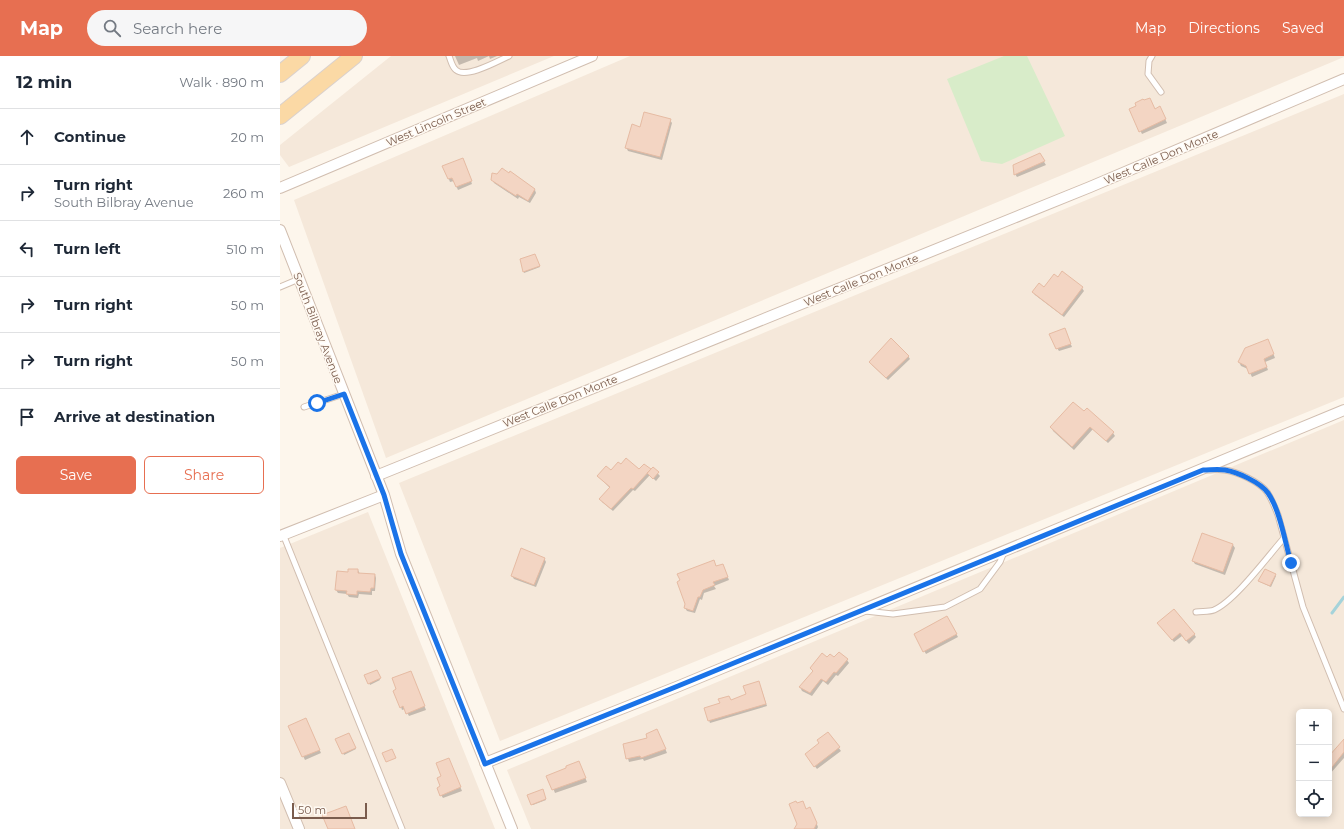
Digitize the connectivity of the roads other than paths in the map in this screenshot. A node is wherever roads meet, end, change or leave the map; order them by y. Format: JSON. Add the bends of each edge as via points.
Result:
{"nodes":[{"id":1,"x":302,"y":56,"type":"edge"},
{"id":2,"x":354,"y":56,"type":"edge"},
{"id":3,"x":450,"y":56,"type":"edge"},
{"id":4,"x":509,"y":56,"type":"edge"},
{"id":5,"x":592,"y":56,"type":"edge"},
{"id":6,"x":1152,"y":56,"type":"edge"},
{"id":7,"x":280,"y":74,"type":"edge"},
{"id":8,"x":1344,"y":79,"type":"edge"},
{"id":9,"x":1161,"y":92,"type":"dead end"},
{"id":10,"x":280,"y":116,"type":"edge"},
{"id":11,"x":280,"y":188,"type":"edge"},
{"id":12,"x":280,"y":230,"type":"edge"},
{"id":13,"x":299,"y":279,"type":"junction"},
{"id":14,"x":280,"y":287,"type":"edge"},
{"id":15,"x":344,"y":394,"type":"junction"},
{"id":16,"x":304,"y":407,"type":"dead end"},
{"id":17,"x":1344,"y":410,"type":"edge"},
{"id":18,"x":1203,"y":470,"type":"junction"},
{"id":19,"x":376,"y":476,"type":"junction"},
{"id":20,"x":384,"y":495,"type":"junction"},
{"id":21,"x":282,"y":535,"type":"edge"},
{"id":22,"x":1284,"y":538,"type":"junction"},
{"id":23,"x":1004,"y":552,"type":"junction"},
{"id":24,"x":862,"y":610,"type":"junction"},
{"id":25,"x":1196,"y":612,"type":"dead end"},
{"id":26,"x":1344,"y":709,"type":"edge"},
{"id":27,"x":485,"y":764,"type":"junction"},
{"id":28,"x":280,"y":783,"type":"edge"},
{"id":29,"x":298,"y":829,"type":"edge"},
{"id":30,"x":402,"y":829,"type":"edge"},
{"id":31,"x":512,"y":829,"type":"edge"}],
"edges":[{"from":1,"to":7,"type":"main road"},
{"from":2,"to":10,"type":"main road"},
{"from":3,"to":4,"type":"lane","via":[[453,66],[463,73],[476,71]]},
{"from":5,"to":11,"type":"street","name":"West Lincoln Street"},
{"from":6,"to":9,"type":"lane","via":[[1148,74]]},
{"from":8,"to":19,"type":"street","name":"West Calle Don Monte","via":[[1090,187]]},
{"from":12,"to":13,"type":"street","name":"South Bilbray Avenue"},
{"from":13,"to":14,"type":"lane"},
{"from":13,"to":15,"type":"street","name":"South Bilbray Avenue"},
{"from":15,"to":16,"type":"lane"},
{"from":15,"to":19,"type":"street","name":"South Bilbray Avenue"},
{"from":17,"to":18,"type":"street"},
{"from":18,"to":22,"type":"lane","via":[[1224,470],[1241,475],[1267,491],[1278,515]]},
{"from":18,"to":23,"type":"street"},
{"from":19,"to":20,"type":"street","name":"South Bilbray Avenue"},
{"from":20,"to":21,"type":"street"},
{"from":20,"to":27,"type":"street","name":"South Bilbray Avenue","via":[[401,554]]},
{"from":21,"to":30,"type":"lane"},
{"from":22,"to":25,"type":"lane","via":[[1226,602],[1214,610]]},
{"from":22,"to":26,"type":"lane","via":[[1303,607]]},
{"from":23,"to":24,"type":"street"},
{"from":23,"to":24,"type":"lane","via":[[1000,562],[980,589],[945,607],[893,614]]},
{"from":24,"to":27,"type":"street"},
{"from":27,"to":31,"type":"street","name":"South Bilbray Avenue"},
{"from":28,"to":29,"type":"street"}]}
